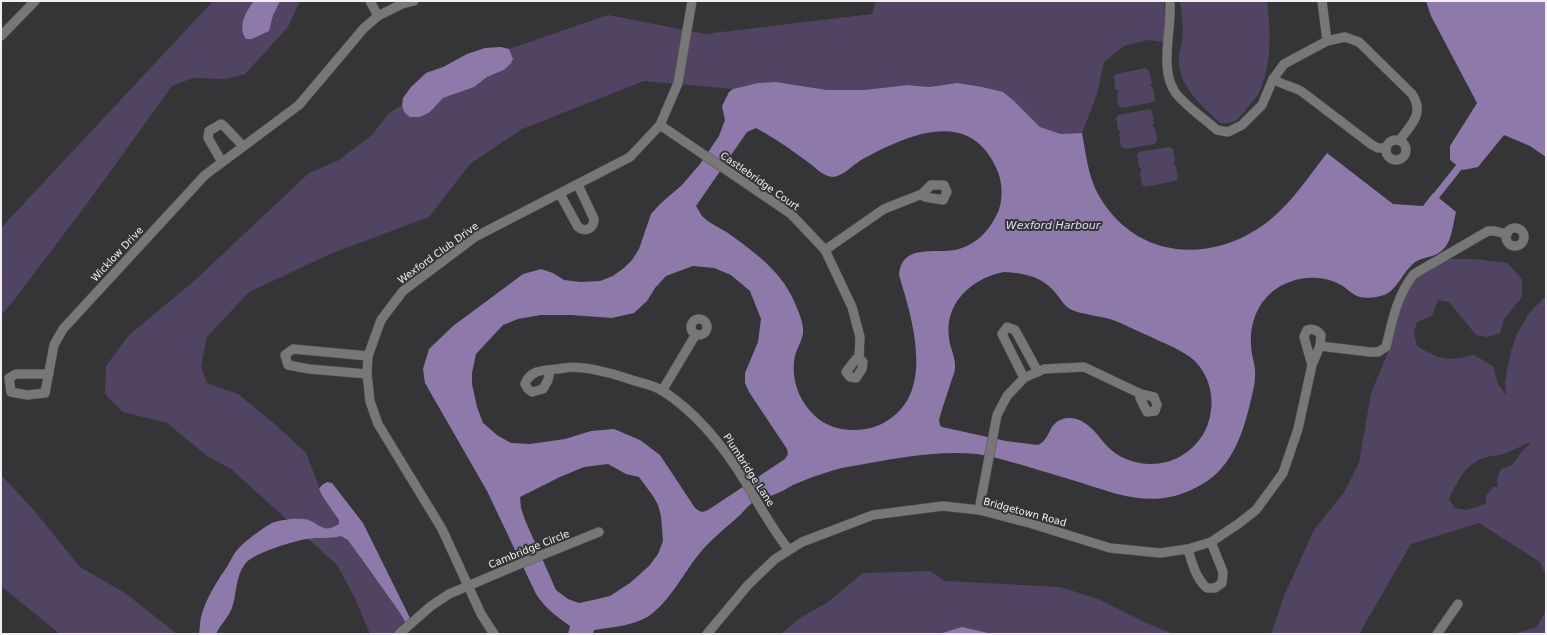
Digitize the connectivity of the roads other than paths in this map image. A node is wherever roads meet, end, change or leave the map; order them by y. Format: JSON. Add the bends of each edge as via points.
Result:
{"nodes":[{"id":1,"x":35,"y":1,"type":"edge"},
{"id":2,"x":370,"y":1,"type":"edge"},
{"id":3,"x":414,"y":1,"type":"edge"},
{"id":4,"x":692,"y":1,"type":"edge"},
{"id":5,"x":1170,"y":1,"type":"edge"},
{"id":6,"x":1322,"y":1,"type":"edge"},
{"id":7,"x":401,"y":2,"type":"edge"},
{"id":8,"x":378,"y":16,"type":"junction"},
{"id":9,"x":1,"y":36,"type":"edge"},
{"id":10,"x":1327,"y":41,"type":"junction"},
{"id":11,"x":1273,"y":79,"type":"junction"},
{"id":12,"x":660,"y":125,"type":"junction"},
{"id":13,"x":1400,"y":140,"type":"junction"},
{"id":14,"x":243,"y":146,"type":"junction"},
{"id":15,"x":1386,"y":148,"type":"junction"},
{"id":16,"x":222,"y":162,"type":"junction"},
{"id":17,"x":578,"y":185,"type":"junction"},
{"id":18,"x":560,"y":194,"type":"junction"},
{"id":19,"x":922,"y":194,"type":"dead end"},
{"id":20,"x":1507,"y":234,"type":"dead end"},
{"id":21,"x":825,"y":250,"type":"junction"},
{"id":22,"x":696,"y":334,"type":"dead end"},
{"id":23,"x":1320,"y":346,"type":"junction"},
{"id":24,"x":368,"y":356,"type":"junction"},
{"id":25,"x":859,"y":358,"type":"dead end"},
{"id":26,"x":1312,"y":365,"type":"junction"},
{"id":27,"x":550,"y":371,"type":"dead end"},
{"id":28,"x":1038,"y":372,"type":"junction"},
{"id":29,"x":49,"y":374,"type":"dead end"},
{"id":30,"x":367,"y":374,"type":"junction"},
{"id":31,"x":1024,"y":378,"type":"junction"},
{"id":32,"x":662,"y":391,"type":"junction"},
{"id":33,"x":1141,"y":394,"type":"dead end"},
{"id":34,"x":979,"y":510,"type":"junction"},
{"id":35,"x":599,"y":532,"type":"dead end"},
{"id":36,"x":1210,"y":542,"type":"junction"},
{"id":37,"x":789,"y":550,"type":"junction"},
{"id":38,"x":1188,"y":550,"type":"junction"},
{"id":39,"x":468,"y":587,"type":"junction"},
{"id":40,"x":1458,"y":604,"type":"dead end"},
{"id":41,"x":399,"y":634,"type":"edge"},
{"id":42,"x":494,"y":634,"type":"edge"},
{"id":43,"x":707,"y":634,"type":"edge"},
{"id":44,"x":1436,"y":634,"type":"edge"}],
"edges":[{"from":1,"to":9,"type":"street"},
{"from":2,"to":8,"type":"street"},
{"from":3,"to":7,"type":"street","name":"Wicklow Drive"},
{"from":4,"to":12,"type":"street","name":"Wexford Club Drive","via":[[678,83]]},
{"from":5,"to":11,"type":"street","via":[[1166,70],[1169,82],[1180,98],[1217,130],[1228,132],[1242,125],[1262,104]]},
{"from":6,"to":10,"type":"street"},
{"from":7,"to":8,"type":"street","name":"Wicklow Drive"},
{"from":8,"to":14,"type":"street","name":"Wicklow Drive","via":[[364,28],[299,105]]},
{"from":10,"to":11,"type":"street","via":[[1284,64]]},
{"from":10,"to":13,"type":"street","via":[[1344,37],[1359,42],[1412,94],[1417,101],[1416,116]]},
{"from":11,"to":15,"type":"street","via":[[1284,86],[1302,91],[1372,145]]},
{"from":12,"to":17,"type":"street","name":"Wexford Club Drive","via":[[630,157]]},
{"from":12,"to":21,"type":"street","name":"Castlebridge Court","via":[[790,214]]},
{"from":13,"to":15,"type":"street","via":[[1391,141]]},
{"from":13,"to":15,"type":"street","via":[[1407,148],[1406,155],[1400,160],[1390,158]]},
{"from":14,"to":16,"type":"street","name":"Wicklow Drive"},
{"from":14,"to":16,"type":"street","via":[[221,124],[209,131],[208,138]]},
{"from":16,"to":29,"type":"street","name":"Wicklow Drive","via":[[205,175],[63,329],[54,344]]},
{"from":17,"to":18,"type":"street","name":"Wexford Club Drive"},
{"from":17,"to":18,"type":"street","via":[[594,219],[591,228],[582,230],[578,227]]},
{"from":18,"to":24,"type":"street","name":"Wexford Club Drive","via":[[475,237],[403,291],[381,320]]},
{"from":19,"to":21,"type":"street","via":[[884,209]]},
{"from":20,"to":23,"type":"street","via":[[1488,231],[1414,274],[1399,300],[1386,347],[1382,350],[1370,352]]},
{"from":21,"to":25,"type":"street","name":"Castlebridge Court","via":[[852,307],[860,337]]},
{"from":22,"to":32,"type":"street"},
{"from":23,"to":26,"type":"street","name":"Bridgetown Road"},
{"from":23,"to":26,"type":"street","name":"Bridgetown Road","via":[[1319,332],[1307,330],[1304,337]]},
{"from":24,"to":30,"type":"street","name":"Wexford Club Drive"},
{"from":24,"to":30,"type":"street","via":[[293,349],[285,355],[288,365]]},
{"from":26,"to":36,"type":"street","name":"Bridgetown Road","via":[[1298,429],[1283,472],[1256,510]]},
{"from":27,"to":32,"type":"street","name":"Plumbridge Lane","via":[[569,367],[613,373]]},
{"from":28,"to":31,"type":"street"},
{"from":28,"to":31,"type":"street","via":[[1015,330],[1007,327],[1002,334]]},
{"from":28,"to":33,"type":"street","via":[[1044,369],[1084,367]]},
{"from":30,"to":39,"type":"street","name":"Wexford Club Drive","via":[[370,401],[378,424],[442,529]]},
{"from":31,"to":34,"type":"street","via":[[1007,396],[997,415]]},
{"from":32,"to":37,"type":"street","name":"Plumbridge Lane","via":[[691,413],[716,440]]},
{"from":34,"to":37,"type":"street","name":"Bridgetown Road","via":[[943,506],[873,515],[802,542]]},
{"from":34,"to":38,"type":"street","name":"Bridgetown Road","via":[[1110,548],[1160,553]]},
{"from":35,"to":39,"type":"street","name":"Cambridge Circle"},
{"from":36,"to":38,"type":"street","name":"Bridgetown Road"},
{"from":36,"to":38,"type":"street","via":[[1223,572],[1222,583],[1215,588],[1207,588],[1199,579]]},
{"from":37,"to":43,"type":"street","name":"Bridgetown Road","via":[[775,559],[748,585]]},
{"from":39,"to":41,"type":"street","name":"Cambridge Circle","via":[[449,594],[431,606]]},
{"from":39,"to":42,"type":"street","name":"Wexford Club Drive"},
{"from":40,"to":44,"type":"street"}]}
